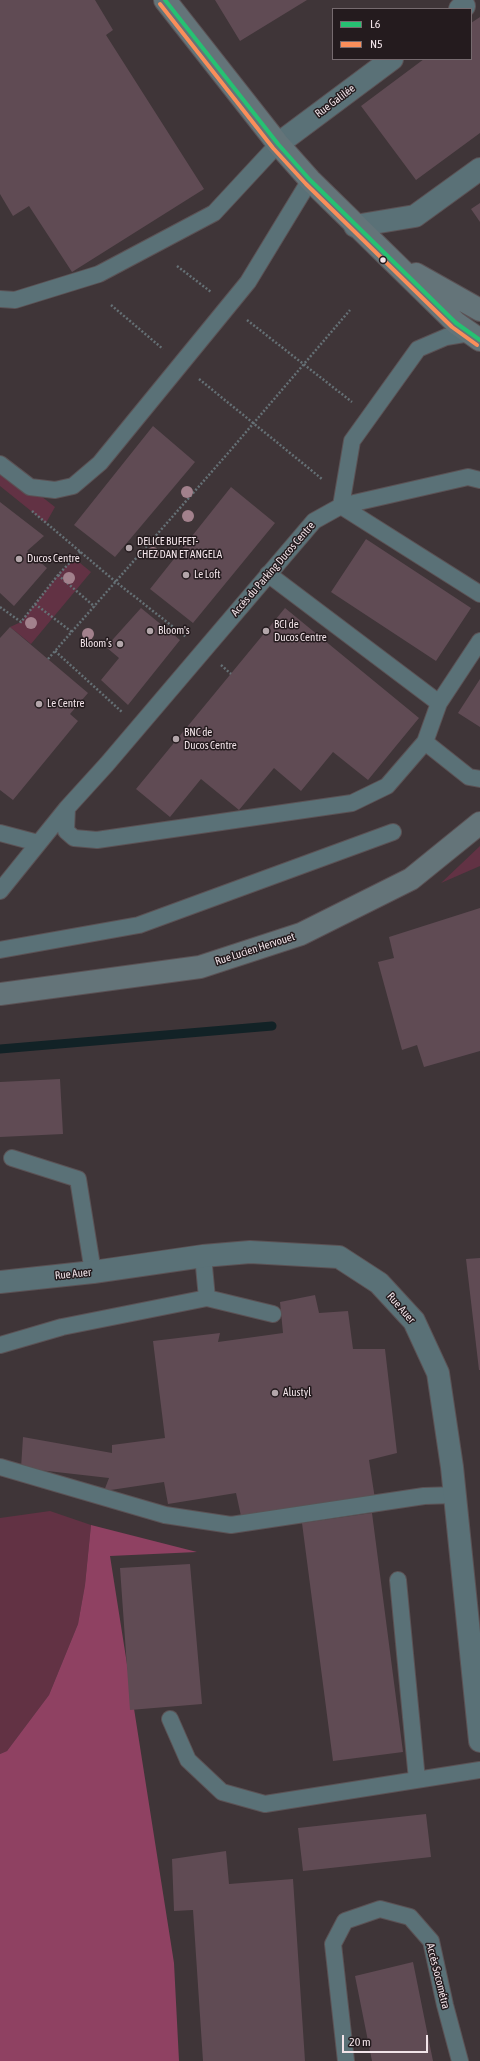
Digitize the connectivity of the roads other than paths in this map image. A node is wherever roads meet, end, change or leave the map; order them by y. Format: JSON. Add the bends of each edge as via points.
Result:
{"nodes":[{"id":1,"x":165,"y":0,"type":"edge"},
{"id":2,"x":391,"y":60,"type":"edge"},
{"id":3,"x":278,"y":144,"type":"junction"},
{"id":4,"x":480,"y":169,"type":"edge"},
{"id":5,"x":310,"y":180,"type":"junction"},
{"id":6,"x":355,"y":226,"type":"junction"},
{"id":7,"x":393,"y":262,"type":"junction"},
{"id":8,"x":0,"y":299,"type":"edge"},
{"id":9,"x":480,"y":310,"type":"edge"},
{"id":10,"x":475,"y":337,"type":"edge"},
{"id":11,"x":0,"y":464,"type":"edge"},
{"id":12,"x":480,"y":480,"type":"edge"},
{"id":13,"x":341,"y":506,"type":"junction"},
{"id":14,"x":268,"y":574,"type":"junction"},
{"id":15,"x":480,"y":594,"type":"edge"},
{"id":16,"x":480,"y":641,"type":"edge"},
{"id":17,"x":439,"y":703,"type":"junction"},
{"id":18,"x":425,"y":742,"type":"junction"},
{"id":19,"x":480,"y":779,"type":"edge"},
{"id":20,"x":67,"y":808,"type":"junction"},
{"id":21,"x":480,"y":823,"type":"edge"},
{"id":22,"x":393,"y":832,"type":"dead end"},
{"id":23,"x":0,"y":833,"type":"edge"},
{"id":24,"x":38,"y":843,"type":"junction"},
{"id":25,"x":0,"y":891,"type":"edge"},
{"id":26,"x":0,"y":950,"type":"edge"},
{"id":27,"x":0,"y":994,"type":"edge"},
{"id":28,"x":12,"y":1158,"type":"dead end"},
{"id":29,"x":203,"y":1256,"type":"junction"},
{"id":30,"x":94,"y":1272,"type":"junction"},
{"id":31,"x":0,"y":1282,"type":"edge"},
{"id":32,"x":208,"y":1298,"type":"junction"},
{"id":33,"x":273,"y":1314,"type":"dead end"},
{"id":34,"x":0,"y":1345,"type":"edge"},
{"id":35,"x":0,"y":1467,"type":"edge"},
{"id":36,"x":455,"y":1495,"type":"junction"},
{"id":37,"x":398,"y":1580,"type":"dead end"},
{"id":38,"x":170,"y":1718,"type":"dead end"},
{"id":39,"x":480,"y":1741,"type":"edge"},
{"id":40,"x":480,"y":1770,"type":"edge"},
{"id":41,"x":417,"y":1780,"type":"junction"},
{"id":42,"x":346,"y":2061,"type":"edge"},
{"id":43,"x":460,"y":2061,"type":"edge"}],
"edges":[{"from":1,"to":3,"type":"main road"},
{"from":2,"to":3,"type":"street","name":"Rue Galilée"},
{"from":3,"to":5,"type":"main road"},
{"from":3,"to":8,"type":"lane","via":[[214,213],[99,274],[15,300]]},
{"from":4,"to":6,"type":"street","via":[[416,216]]},
{"from":5,"to":6,"type":"main road"},
{"from":5,"to":11,"type":"lane","via":[[248,282],[100,464],[73,486],[55,490],[30,487]]},
{"from":6,"to":7,"type":"main road"},
{"from":7,"to":9,"type":"main road"},
{"from":7,"to":10,"type":"main road","via":[[456,324]]},
{"from":10,"to":13,"type":"lane","via":[[446,337],[418,349],[352,441]]},
{"from":12,"to":13,"type":"lane","name":"Accès du Parking Ducos Centre","via":[[468,477]]},
{"from":13,"to":14,"type":"lane","name":"Accès du Parking Ducos Centre","via":[[314,521]]},
{"from":13,"to":15,"type":"lane"},
{"from":14,"to":17,"type":"lane"},
{"from":14,"to":20,"type":"lane","name":"Accès du Parking Ducos Centre"},
{"from":16,"to":17,"type":"lane"},
{"from":17,"to":18,"type":"lane"},
{"from":18,"to":19,"type":"lane","via":[[469,777]]},
{"from":18,"to":20,"type":"lane","via":[[387,786],[352,803],[97,840],[74,838],[66,831]]},
{"from":20,"to":24,"type":"lane","name":"Accès du Parking Ducos Centre"},
{"from":21,"to":27,"type":"main road","name":"Rue Lucien Hervouet","via":[[412,879],[301,934],[200,967]]},
{"from":22,"to":26,"type":"lane","via":[[139,925]]},
{"from":23,"to":24,"type":"lane"},
{"from":24,"to":25,"type":"lane","name":"Accès du Parking Ducos Centre"},
{"from":28,"to":30,"type":"lane","via":[[78,1179]]},
{"from":29,"to":30,"type":"street","name":"Rue Auer"},
{"from":29,"to":32,"type":"lane"},
{"from":29,"to":36,"type":"street","name":"Rue Auer","via":[[250,1252],[339,1257],[379,1283],[414,1321],[438,1373]]},
{"from":30,"to":31,"type":"street","name":"Rue Auer"},
{"from":32,"to":33,"type":"lane"},
{"from":32,"to":34,"type":"lane","via":[[62,1326]]},
{"from":35,"to":36,"type":"lane","via":[[165,1516],[231,1525],[424,1496]]},
{"from":36,"to":39,"type":"street","name":"Rue Auer"},
{"from":37,"to":41,"type":"lane"},
{"from":38,"to":41,"type":"lane","via":[[188,1760],[222,1792],[265,1804]]},
{"from":40,"to":41,"type":"lane"},
{"from":42,"to":43,"type":"lane","name":"Accès Socométra","via":[[333,1944],[345,1920],[380,1909],[410,1917],[431,1942]]}]}
